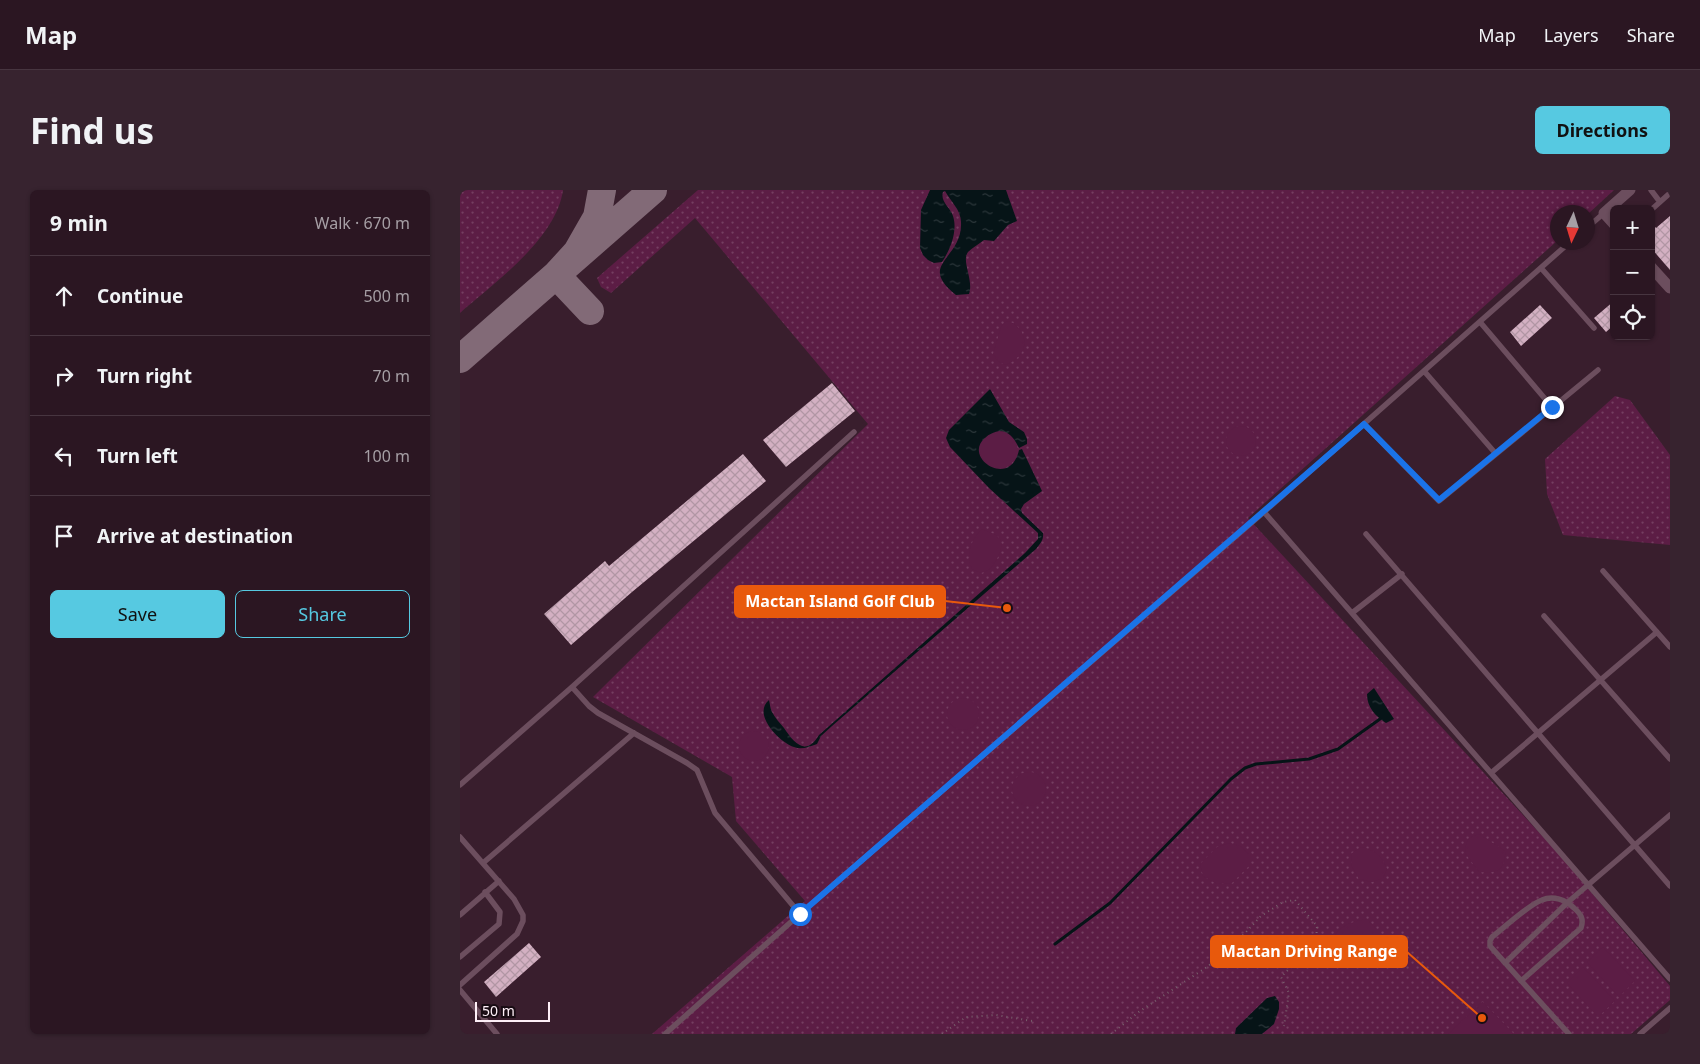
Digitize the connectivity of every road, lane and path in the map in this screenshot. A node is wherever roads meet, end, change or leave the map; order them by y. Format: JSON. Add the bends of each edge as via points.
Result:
{"nodes":[{"id":1,"x":1630,"y":190,"type":"edge"},
{"id":2,"x":1651,"y":190,"type":"edge"},
{"id":3,"x":1670,"y":193,"type":"edge"},
{"id":4,"x":1660,"y":202,"type":"junction"},
{"id":5,"x":1655,"y":206,"type":"edge"},
{"id":6,"x":1604,"y":213,"type":"junction"},
{"id":7,"x":1610,"y":220,"type":"edge"},
{"id":8,"x":1595,"y":221,"type":"edge"},
{"id":9,"x":1561,"y":250,"type":"edge"},
{"id":10,"x":1541,"y":268,"type":"junction"},
{"id":11,"x":1655,"y":271,"type":"edge"},
{"id":12,"x":1670,"y":288,"type":"edge"},
{"id":13,"x":1480,"y":322,"type":"junction"},
{"id":14,"x":1594,"y":328,"type":"dead end"},
{"id":15,"x":1598,"y":370,"type":"dead end"},
{"id":16,"x":1424,"y":371,"type":"junction"},
{"id":17,"x":1552,"y":407,"type":"junction"},
{"id":18,"x":1364,"y":424,"type":"junction"},
{"id":19,"x":854,"y":432,"type":"dead end"},
{"id":20,"x":1496,"y":454,"type":"junction"},
{"id":21,"x":1264,"y":512,"type":"junction"},
{"id":22,"x":1366,"y":534,"type":"dead end"},
{"id":23,"x":1603,"y":571,"type":"dead end"},
{"id":24,"x":1402,"y":574,"type":"junction"},
{"id":25,"x":1352,"y":613,"type":"junction"},
{"id":26,"x":1544,"y":616,"type":"dead end"},
{"id":27,"x":1657,"y":632,"type":"junction"},
{"id":28,"x":1670,"y":646,"type":"edge"},
{"id":29,"x":1600,"y":680,"type":"junction"},
{"id":30,"x":572,"y":686,"type":"junction"},
{"id":31,"x":1538,"y":732,"type":"junction"},
{"id":32,"x":634,"y":733,"type":"junction"},
{"id":33,"x":1670,"y":759,"type":"edge"},
{"id":34,"x":1491,"y":773,"type":"junction"},
{"id":35,"x":460,"y":785,"type":"edge"},
{"id":36,"x":1670,"y":815,"type":"edge"},
{"id":37,"x":460,"y":836,"type":"edge"},
{"id":38,"x":1635,"y":845,"type":"junction"},
{"id":39,"x":483,"y":863,"type":"junction"},
{"id":40,"x":499,"y":881,"type":"junction"},
{"id":41,"x":1588,"y":885,"type":"junction"},
{"id":42,"x":1670,"y":886,"type":"edge"},
{"id":43,"x":485,"y":892,"type":"junction"},
{"id":44,"x":1568,"y":902,"type":"junction"},
{"id":45,"x":460,"y":914,"type":"edge"},
{"id":46,"x":800,"y":914,"type":"junction"},
{"id":47,"x":460,"y":957,"type":"edge"},
{"id":48,"x":1505,"y":963,"type":"junction"},
{"id":49,"x":1670,"y":979,"type":"edge"},
{"id":50,"x":1521,"y":982,"type":"junction"},
{"id":51,"x":460,"y":985,"type":"edge"},
{"id":52,"x":460,"y":990,"type":"edge"},
{"id":53,"x":1670,"y":1008,"type":"edge"},
{"id":54,"x":1032,"y":1021,"type":"dead end"},
{"id":55,"x":1284,"y":1026,"type":"dead end"},
{"id":56,"x":497,"y":1034,"type":"edge"},
{"id":57,"x":665,"y":1034,"type":"edge"},
{"id":58,"x":942,"y":1034,"type":"edge"},
{"id":59,"x":1111,"y":1034,"type":"edge"},
{"id":60,"x":1569,"y":1034,"type":"edge"},
{"id":61,"x":1640,"y":1034,"type":"edge"}],
"edges":[{"from":1,"to":6,"type":"street"},
{"from":2,"to":4,"type":"lane"},
{"from":3,"to":4,"type":"lane"},
{"from":4,"to":5,"type":"lane"},
{"from":6,"to":7,"type":"street"},
{"from":6,"to":8,"type":"lane"},
{"from":9,"to":10,"type":"lane"},
{"from":10,"to":13,"type":"lane"},
{"from":10,"to":14,"type":"lane"},
{"from":11,"to":12,"type":"street"},
{"from":13,"to":16,"type":"lane"},
{"from":13,"to":17,"type":"lane"},
{"from":15,"to":17,"type":"lane"},
{"from":16,"to":18,"type":"lane"},
{"from":16,"to":20,"type":"lane"},
{"from":17,"to":20,"type":"lane"},
{"from":18,"to":20,"type":"lane","via":[[1439,500]]},
{"from":18,"to":21,"type":"lane"},
{"from":19,"to":30,"type":"lane"},
{"from":21,"to":25,"type":"lane"},
{"from":21,"to":46,"type":"lane"},
{"from":22,"to":24,"type":"lane"},
{"from":23,"to":27,"type":"lane"},
{"from":24,"to":25,"type":"lane"},
{"from":24,"to":31,"type":"lane"},
{"from":25,"to":34,"type":"lane"},
{"from":26,"to":29,"type":"lane"},
{"from":27,"to":28,"type":"lane"},
{"from":27,"to":29,"type":"lane"},
{"from":29,"to":31,"type":"lane"},
{"from":29,"to":33,"type":"lane"},
{"from":30,"to":32,"type":"lane","via":[[590,706]]},
{"from":30,"to":35,"type":"lane"},
{"from":31,"to":34,"type":"lane"},
{"from":31,"to":38,"type":"lane"},
{"from":32,"to":39,"type":"lane"},
{"from":32,"to":46,"type":"lane","via":[[697,770],[715,813]]},
{"from":34,"to":41,"type":"lane"},
{"from":36,"to":38,"type":"lane"},
{"from":37,"to":39,"type":"lane"},
{"from":38,"to":41,"type":"lane"},
{"from":38,"to":42,"type":"lane"},
{"from":39,"to":40,"type":"lane"},
{"from":40,"to":43,"type":"lane"},
{"from":40,"to":51,"type":"lane","via":[[521,909],[522,927]]},
{"from":41,"to":44,"type":"lane"},
{"from":41,"to":49,"type":"lane"},
{"from":43,"to":45,"type":"lane"},
{"from":43,"to":47,"type":"lane","via":[[500,912],[498,924]]},
{"from":44,"to":48,"type":"lane"},
{"from":44,"to":48,"type":"lane","via":[[1553,898],[1542,900],[1492,937],[1490,946]]},
{"from":44,"to":50,"type":"lane","via":[[1580,913],[1581,928]]},
{"from":46,"to":57,"type":"lane"},
{"from":48,"to":50,"type":"lane"},
{"from":50,"to":60,"type":"lane"},
{"from":52,"to":56,"type":"lane"},
{"from":53,"to":61,"type":"lane"},
{"from":54,"to":58,"type":"path","via":[[996,1015],[966,1017]]},
{"from":55,"to":59,"type":"path","via":[[1289,993],[1281,977],[1316,942],[1317,926],[1295,900],[1283,902],[1261,916],[1233,946],[1207,967]]}]}
